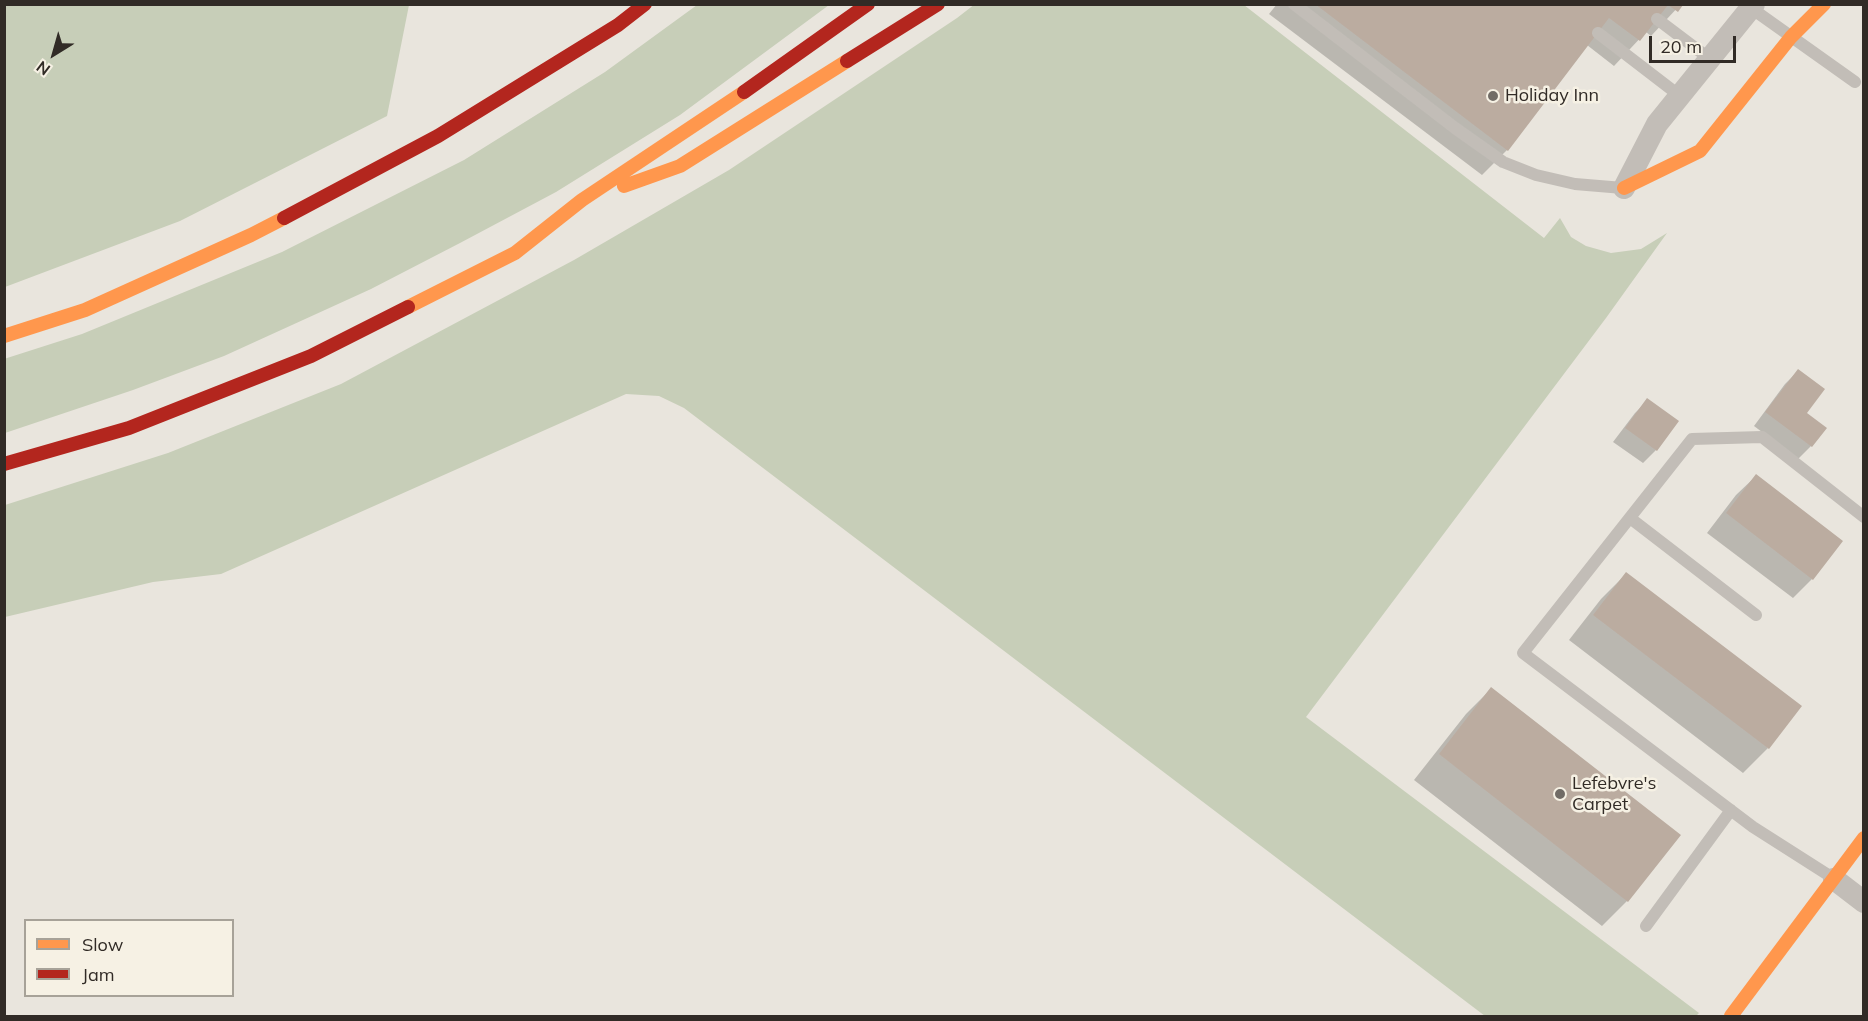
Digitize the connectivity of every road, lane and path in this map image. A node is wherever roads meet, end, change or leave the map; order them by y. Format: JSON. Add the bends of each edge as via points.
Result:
{"nodes":[{"id":1,"x":645,"y":4,"type":"edge"},
{"id":2,"x":868,"y":4,"type":"edge"},
{"id":3,"x":938,"y":4,"type":"edge"},
{"id":4,"x":1294,"y":4,"type":"edge"},
{"id":5,"x":1824,"y":4,"type":"edge"},
{"id":6,"x":1752,"y":6,"type":"edge"},
{"id":7,"x":1657,"y":19,"type":"dead end"},
{"id":8,"x":1598,"y":33,"type":"dead end"},
{"id":9,"x":1791,"y":37,"type":"junction"},
{"id":10,"x":569,"y":39,"type":"dead end"},
{"id":11,"x":1710,"y":59,"type":"junction"},
{"id":12,"x":1855,"y":82,"type":"dead end"},
{"id":13,"x":1680,"y":96,"type":"junction"},
{"id":14,"x":438,"y":136,"type":"junction"},
{"id":15,"x":1624,"y":188,"type":"junction"},
{"id":16,"x":582,"y":200,"type":"junction"},
{"id":17,"x":4,"y":336,"type":"edge"},
{"id":18,"x":4,"y":464,"type":"edge"},
{"id":19,"x":1863,"y":517,"type":"edge"},
{"id":20,"x":1630,"y":518,"type":"junction"},
{"id":21,"x":1756,"y":615,"type":"dead end"},
{"id":22,"x":1731,"y":810,"type":"junction"},
{"id":23,"x":1863,"y":838,"type":"edge"},
{"id":24,"x":1834,"y":879,"type":"junction"},
{"id":25,"x":1863,"y":902,"type":"edge"},
{"id":26,"x":1646,"y":926,"type":"dead end"},
{"id":27,"x":1731,"y":1017,"type":"edge"}],
"edges":[{"from":1,"to":14,"type":"main road","via":[[618,25]]},
{"from":2,"to":16,"type":"main road"},
{"from":3,"to":16,"type":"main road","via":[[680,166]]},
{"from":4,"to":15,"type":"lane","via":[[1503,162],[1536,176]]},
{"from":5,"to":9,"type":"main road"},
{"from":6,"to":9,"type":"lane"},
{"from":6,"to":11,"type":"street"},
{"from":7,"to":11,"type":"lane"},
{"from":8,"to":13,"type":"lane"},
{"from":9,"to":12,"type":"lane"},
{"from":9,"to":15,"type":"main road","via":[[1700,151]]},
{"from":10,"to":14,"type":"main road"},
{"from":11,"to":13,"type":"street"},
{"from":13,"to":15,"type":"street","via":[[1657,124]]},
{"from":14,"to":17,"type":"main road","via":[[251,235],[85,310]]},
{"from":16,"to":18,"type":"main road","via":[[514,253],[311,356],[129,428]]},
{"from":19,"to":20,"type":"lane","via":[[1762,437],[1692,439]]},
{"from":20,"to":21,"type":"lane"},
{"from":20,"to":22,"type":"lane","via":[[1523,653]]},
{"from":22,"to":24,"type":"lane"},
{"from":22,"to":26,"type":"lane"},
{"from":23,"to":24,"type":"main road"},
{"from":24,"to":25,"type":"street"},
{"from":24,"to":27,"type":"main road"}]}
